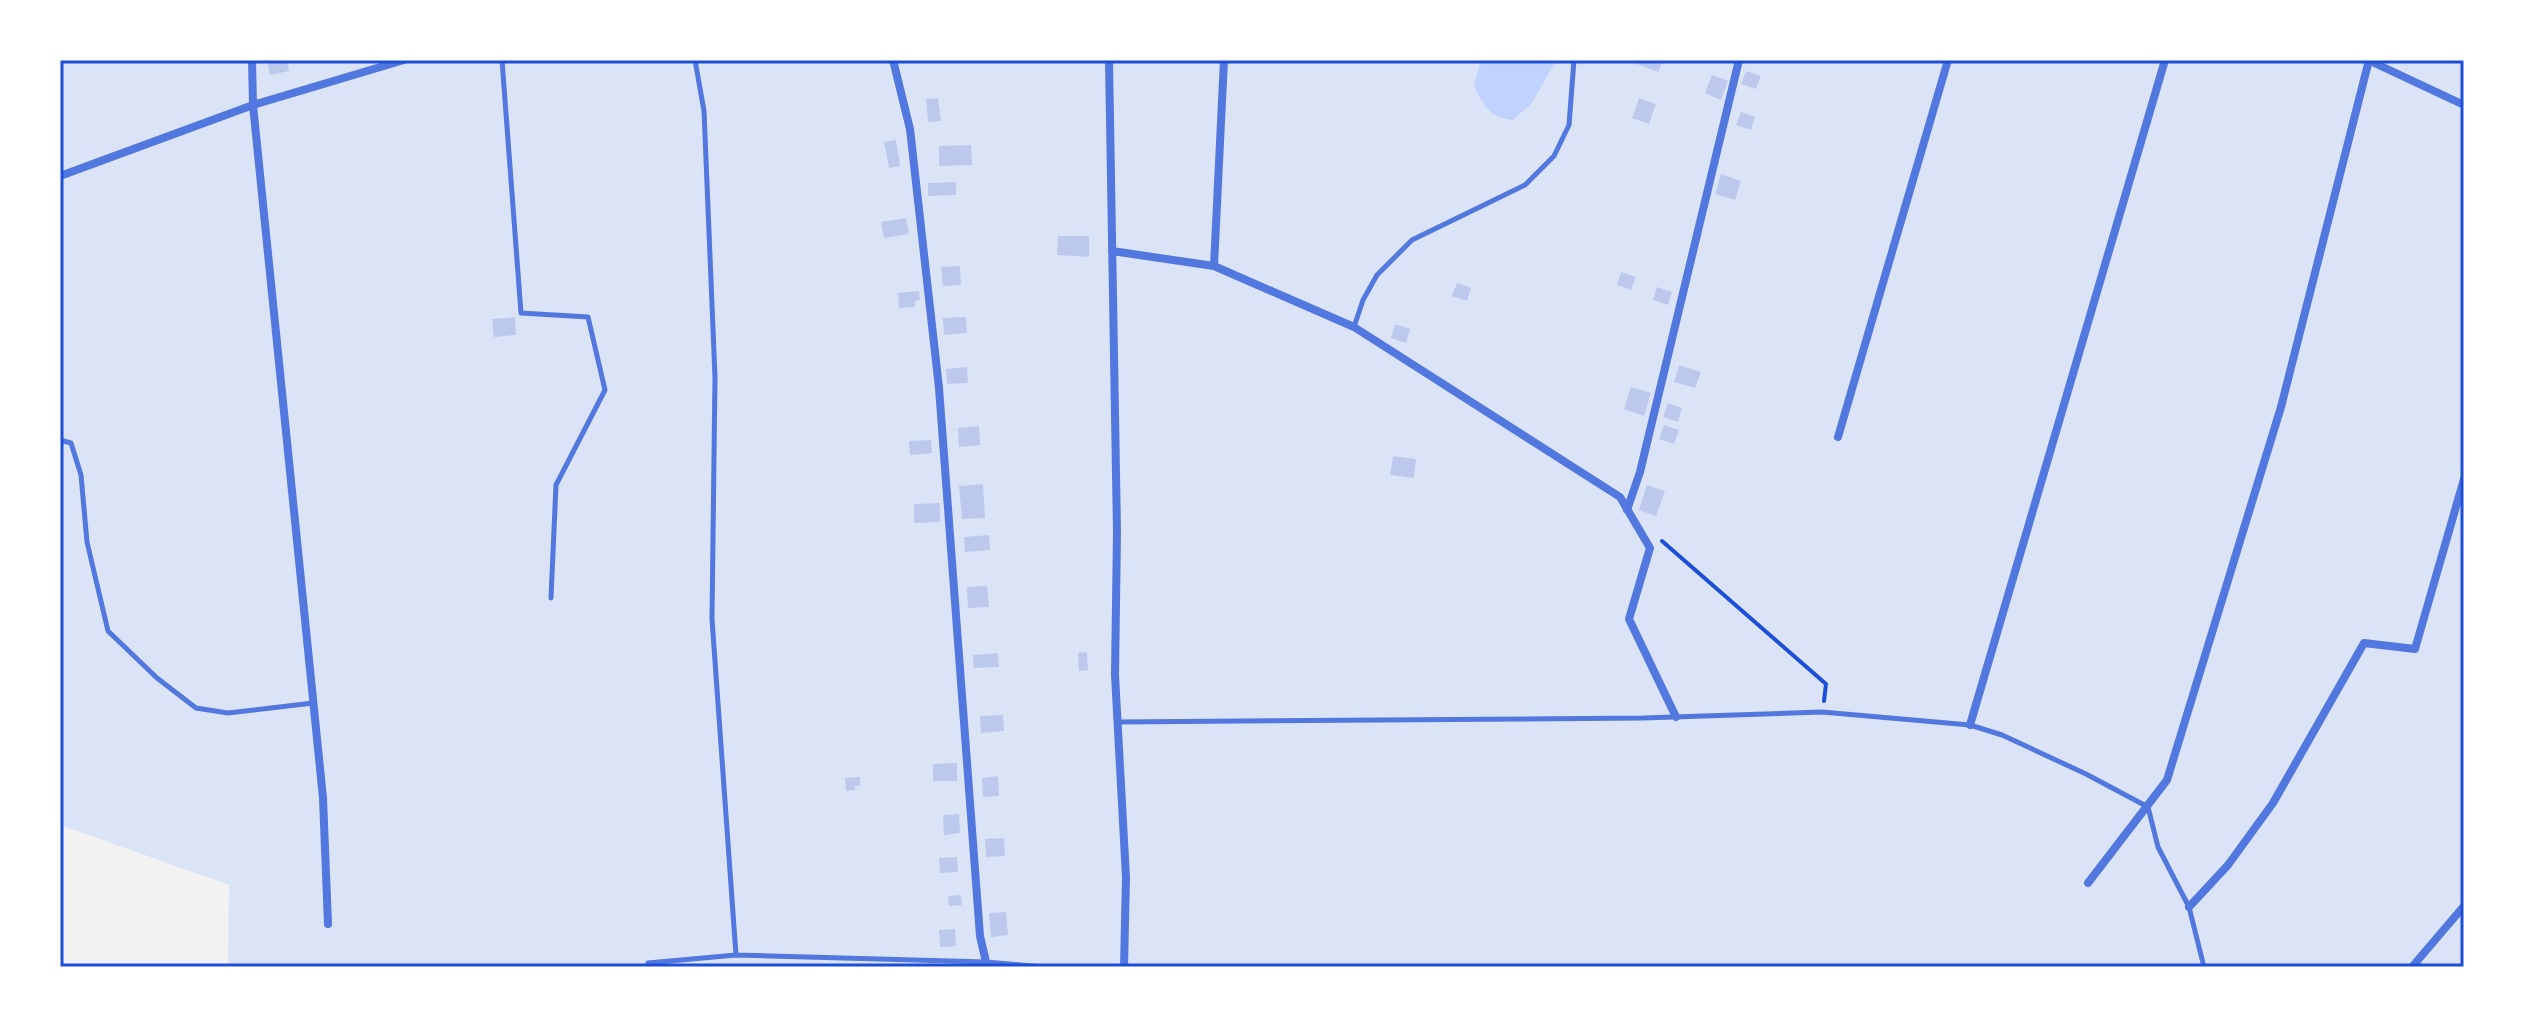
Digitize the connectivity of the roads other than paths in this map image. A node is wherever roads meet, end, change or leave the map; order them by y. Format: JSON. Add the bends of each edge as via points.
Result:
{"nodes":[{"id":1,"x":252,"y":60,"type":"edge"},
{"id":2,"x":404,"y":60,"type":"edge"},
{"id":3,"x":502,"y":60,"type":"edge"},
{"id":4,"x":695,"y":60,"type":"edge"},
{"id":5,"x":893,"y":60,"type":"edge"},
{"id":6,"x":1109,"y":60,"type":"edge"},
{"id":7,"x":1224,"y":60,"type":"edge"},
{"id":8,"x":1574,"y":60,"type":"edge"},
{"id":9,"x":1739,"y":60,"type":"edge"},
{"id":10,"x":1948,"y":60,"type":"edge"},
{"id":11,"x":2165,"y":60,"type":"edge"},
{"id":12,"x":2369,"y":60,"type":"edge"},
{"id":13,"x":253,"y":105,"type":"junction"},
{"id":14,"x":2464,"y":105,"type":"edge"},
{"id":15,"x":60,"y":176,"type":"edge"},
{"id":16,"x":1112,"y":251,"type":"junction"},
{"id":17,"x":1214,"y":266,"type":"junction"},
{"id":18,"x":1354,"y":327,"type":"junction"},
{"id":19,"x":1838,"y":437,"type":"dead end"},
{"id":20,"x":60,"y":440,"type":"edge"},
{"id":21,"x":2464,"y":479,"type":"edge"},
{"id":22,"x":1627,"y":510,"type":"junction"},
{"id":23,"x":551,"y":598,"type":"dead end"},
{"id":24,"x":313,"y":703,"type":"junction"},
{"id":25,"x":1676,"y":717,"type":"junction"},
{"id":26,"x":1117,"y":722,"type":"junction"},
{"id":27,"x":1970,"y":725,"type":"junction"},
{"id":28,"x":2148,"y":807,"type":"junction"},
{"id":29,"x":2088,"y":883,"type":"dead end"},
{"id":30,"x":2464,"y":906,"type":"edge"},
{"id":31,"x":2189,"y":907,"type":"junction"},
{"id":32,"x":328,"y":924,"type":"dead end"},
{"id":33,"x":736,"y":955,"type":"junction"},
{"id":34,"x":986,"y":962,"type":"junction"},
{"id":35,"x":1124,"y":966,"type":"edge"},
{"id":36,"x":649,"y":967,"type":"edge"},
{"id":37,"x":1043,"y":967,"type":"edge"},
{"id":38,"x":1105,"y":967,"type":"edge"},
{"id":39,"x":2204,"y":967,"type":"edge"},
{"id":40,"x":2412,"y":967,"type":"edge"}],
"edges":[{"from":1,"to":13,"type":"street"},
{"from":2,"to":13,"type":"street"},
{"from":3,"to":23,"type":"lane","via":[[521,313],[588,317],[605,390],[556,485]]},
{"from":4,"to":33,"type":"lane","via":[[704,111],[715,377],[712,619]]},
{"from":5,"to":34,"type":"street","via":[[910,129],[939,388]]},
{"from":6,"to":16,"type":"street"},
{"from":7,"to":17,"type":"street"},
{"from":8,"to":18,"type":"lane","via":[[1569,125],[1554,156],[1525,185],[1412,240],[1377,275]]},
{"from":9,"to":22,"type":"street"},
{"from":10,"to":19,"type":"street"},
{"from":11,"to":27,"type":"street"},
{"from":12,"to":14,"type":"street"},
{"from":12,"to":28,"type":"street","via":[[2281,407],[2167,780]]},
{"from":13,"to":15,"type":"street"},
{"from":13,"to":24,"type":"street"},
{"from":16,"to":17,"type":"street"},
{"from":16,"to":26,"type":"street"},
{"from":17,"to":18,"type":"street"},
{"from":18,"to":22,"type":"street","via":[[1620,497]]},
{"from":20,"to":24,"type":"lane","via":[[71,443],[81,475],[87,542],[108,631],[196,708],[228,713]]},
{"from":21,"to":31,"type":"street","via":[[2415,649],[2364,643],[2273,803]]},
{"from":22,"to":25,"type":"street","via":[[1650,548],[1629,619]]},
{"from":24,"to":32,"type":"street"},
{"from":25,"to":26,"type":"lane"},
{"from":25,"to":27,"type":"lane","via":[[1822,712]]},
{"from":26,"to":35,"type":"street","via":[[1126,877]]},
{"from":27,"to":28,"type":"lane","via":[[2002,735]]},
{"from":28,"to":29,"type":"street"},
{"from":28,"to":31,"type":"lane","via":[[2158,847]]},
{"from":30,"to":40,"type":"street"},
{"from":31,"to":39,"type":"lane"},
{"from":33,"to":34,"type":"lane"},
{"from":33,"to":36,"type":"lane","via":[[648,963]]},
{"from":34,"to":37,"type":"lane"},
{"from":35,"to":38,"type":"lane"}]}
